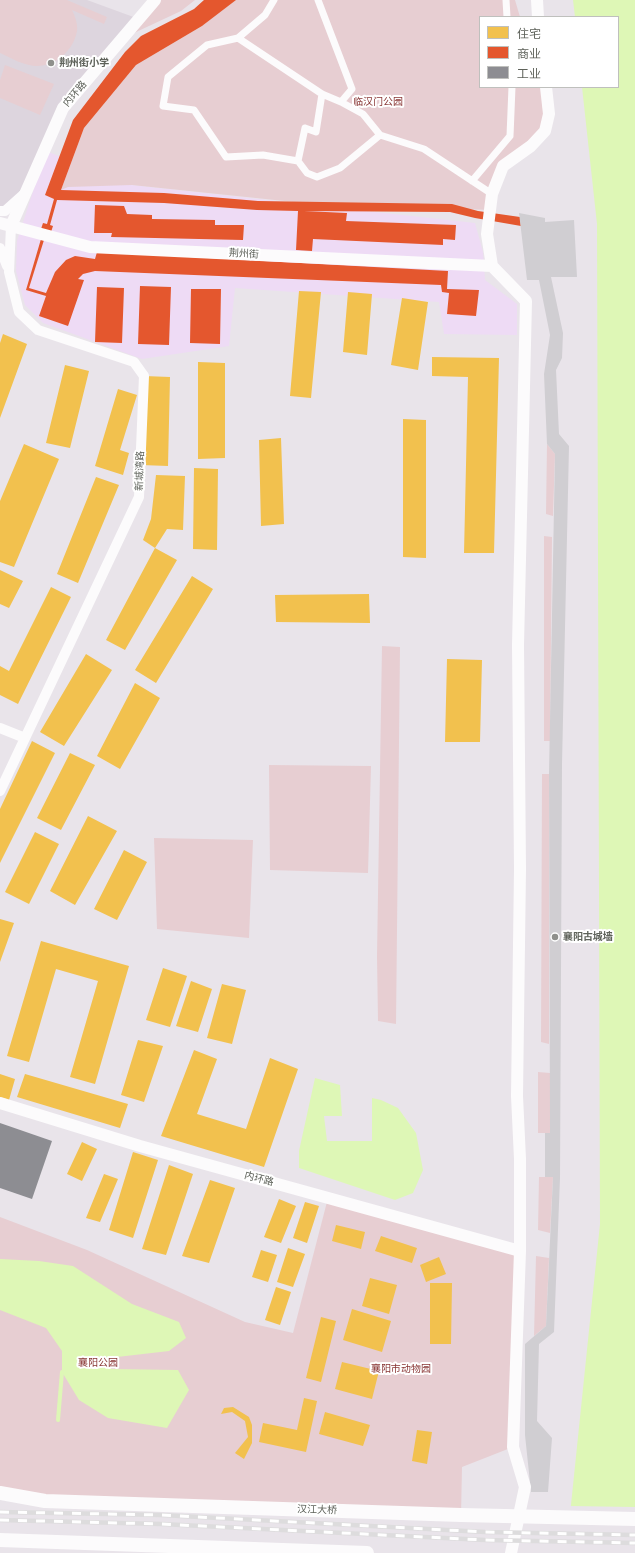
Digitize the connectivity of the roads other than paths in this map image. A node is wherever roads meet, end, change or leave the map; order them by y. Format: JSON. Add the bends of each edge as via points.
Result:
{"nodes":[{"id":1,"x":155,"y":0,"type":"edge"},
{"id":2,"x":274,"y":0,"type":"edge"},
{"id":3,"x":318,"y":0,"type":"edge"},
{"id":4,"x":506,"y":0,"type":"edge"},
{"id":5,"x":536,"y":0,"type":"edge"},
{"id":6,"x":507,"y":16,"type":"edge"},
{"id":7,"x":538,"y":16,"type":"edge"},
{"id":8,"x":238,"y":38,"type":"junction"},
{"id":9,"x":512,"y":88,"type":"edge"},
{"id":10,"x":546,"y":88,"type":"edge"},
{"id":11,"x":322,"y":94,"type":"junction"},
{"id":12,"x":341,"y":102,"type":"junction"},
{"id":13,"x":380,"y":135,"type":"junction"},
{"id":14,"x":298,"y":161,"type":"junction"},
{"id":15,"x":472,"y":181,"type":"junction"},
{"id":16,"x":26,"y":193,"type":"junction"},
{"id":17,"x":492,"y":194,"type":"junction"},
{"id":18,"x":0,"y":211,"type":"edge"},
{"id":19,"x":6,"y":224,"type":"edge"},
{"id":20,"x":0,"y":248,"type":"edge"},
{"id":21,"x":492,"y":266,"type":"junction"},
{"id":22,"x":9,"y":272,"type":"junction"},
{"id":23,"x":0,"y":728,"type":"edge"},
{"id":24,"x":25,"y":738,"type":"junction"},
{"id":25,"x":0,"y":791,"type":"edge"},
{"id":26,"x":0,"y":1103,"type":"edge"},
{"id":27,"x":520,"y":1251,"type":"junction"},
{"id":28,"x":0,"y":1493,"type":"edge"},
{"id":29,"x":635,"y":1519,"type":"edge"},
{"id":30,"x":0,"y":1540,"type":"edge"},
{"id":31,"x":367,"y":1553,"type":"edge"},
{"id":32,"x":511,"y":1553,"type":"edge"}],
"edges":[{"from":1,"to":16,"type":"street","name":"内环路","via":[[63,108]]},
{"from":2,"to":8,"type":"street","via":[[265,15]]},
{"from":3,"to":12,"type":"street","via":[[352,89]]},
{"from":4,"to":6,"type":"street"},
{"from":5,"to":7,"type":"street"},
{"from":8,"to":11,"type":"street"},
{"from":8,"to":14,"type":"street","via":[[207,45],[168,77],[163,106],[194,110],[226,157],[263,155]]},
{"from":9,"to":15,"type":"street","via":[[510,136]]},
{"from":10,"to":17,"type":"street","via":[[549,114],[545,130],[530,146],[503,166]]},
{"from":11,"to":12,"type":"street"},
{"from":11,"to":14,"type":"street","via":[[316,132],[305,128]]},
{"from":12,"to":13,"type":"street","via":[[363,114]]},
{"from":13,"to":14,"type":"street","via":[[340,168],[317,177],[307,173]]},
{"from":13,"to":15,"type":"street","via":[[424,150]]},
{"from":15,"to":17,"type":"street"},
{"from":16,"to":18,"type":"street","via":[[6,211]]},
{"from":16,"to":19,"type":"street","name":"内环路"},
{"from":17,"to":21,"type":"street","via":[[487,234]]},
{"from":19,"to":21,"type":"street","name":"荆州街","via":[[90,247]]},
{"from":19,"to":22,"type":"street","name":"新城湾路"},
{"from":20,"to":22,"type":"street"},
{"from":21,"to":27,"type":"street","via":[[526,301],[518,645],[520,869],[517,1096]]},
{"from":22,"to":24,"type":"street","name":"新城湾路","via":[[19,312],[38,330],[134,362],[144,376],[139,497]]},
{"from":23,"to":24,"type":"street"},
{"from":24,"to":25,"type":"street","name":"新城湾路"},
{"from":26,"to":27,"type":"street","name":"内环路","via":[[140,1146]]},
{"from":27,"to":32,"type":"street","via":[[513,1447],[525,1487]]},
{"from":28,"to":29,"type":"main road","name":"汉江大桥","via":[[45,1501]]},
{"from":30,"to":31,"type":"main road"}]}
